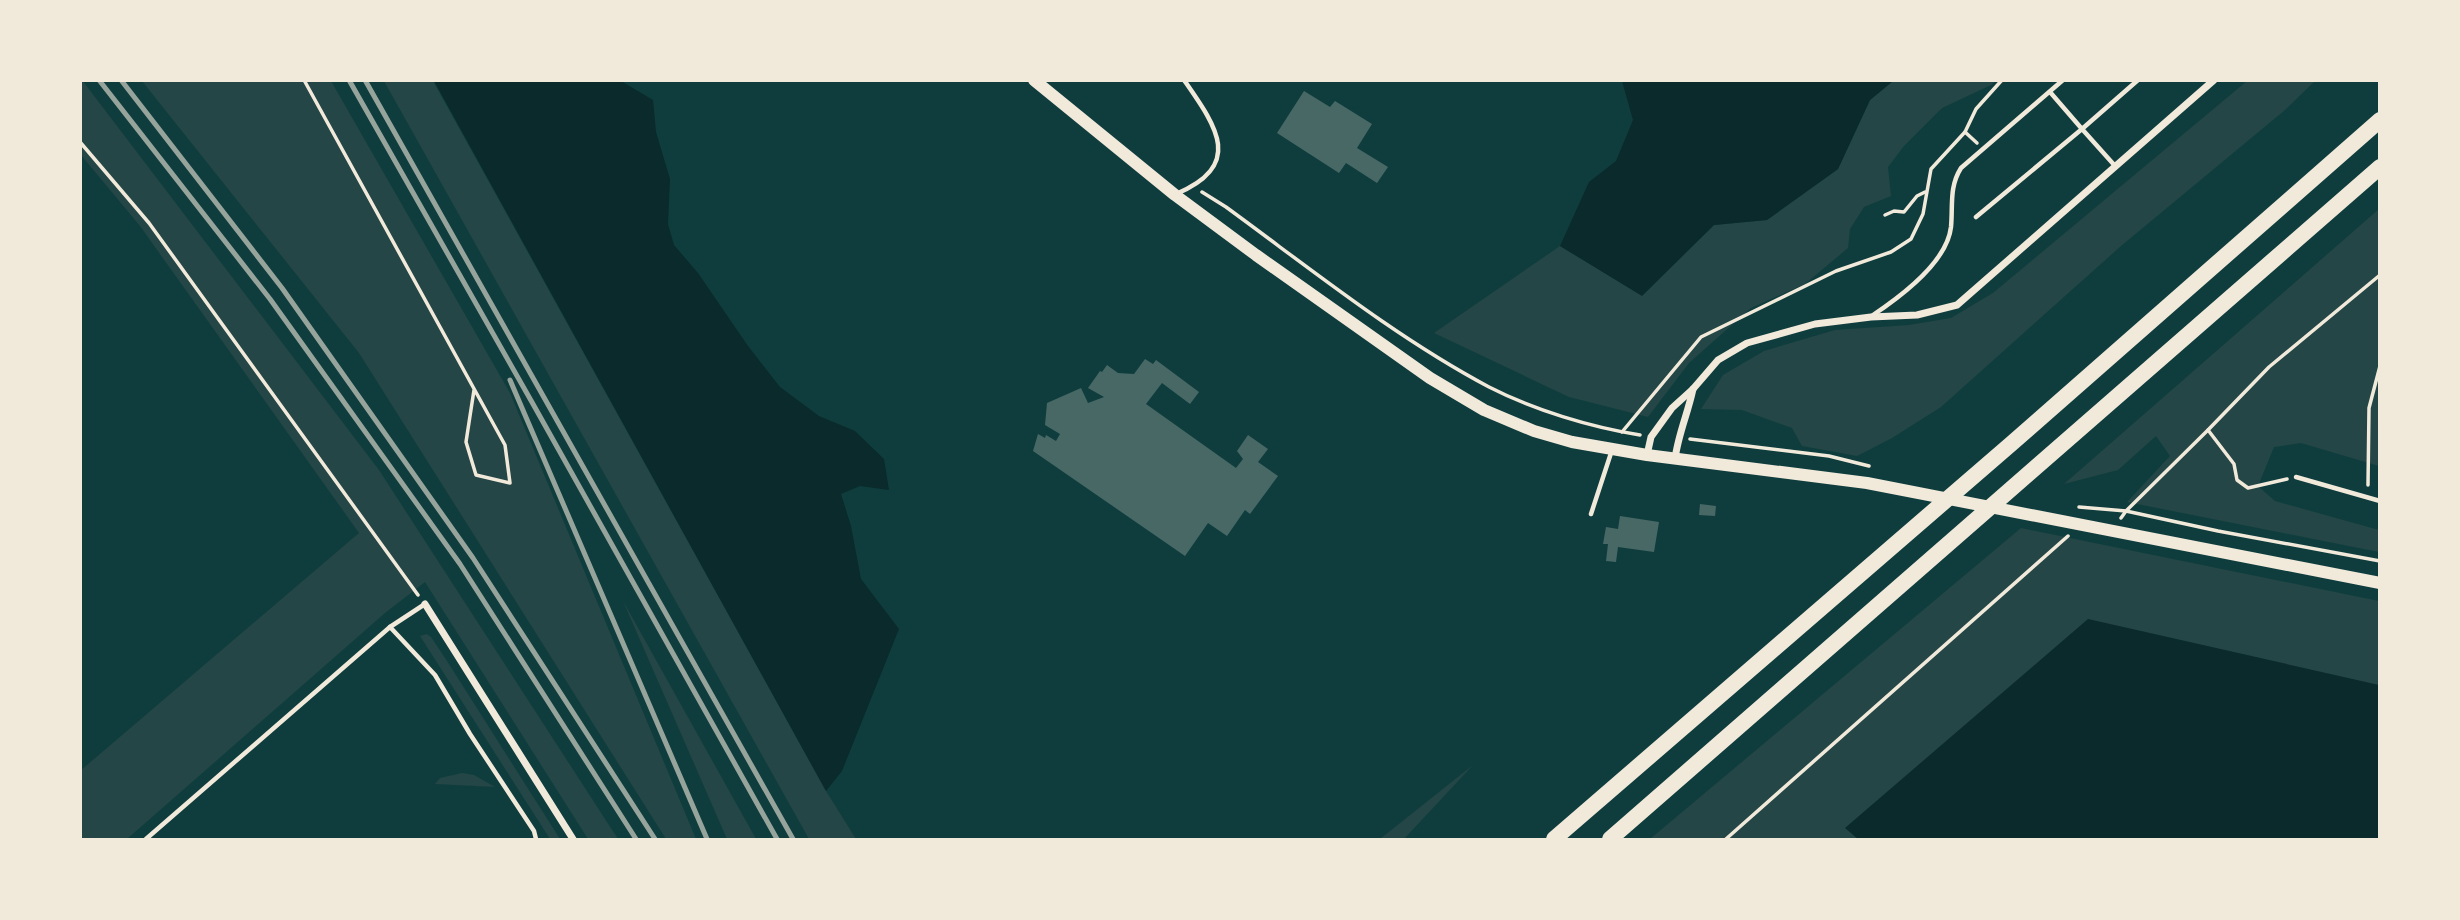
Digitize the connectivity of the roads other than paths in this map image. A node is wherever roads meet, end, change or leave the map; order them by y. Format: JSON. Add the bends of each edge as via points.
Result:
{"nodes":[{"id":1,"x":1034,"y":80,"type":"edge"},
{"id":2,"x":1184,"y":80,"type":"edge"},
{"id":3,"x":2063,"y":80,"type":"edge"},
{"id":4,"x":2138,"y":80,"type":"edge"},
{"id":5,"x":2209,"y":82,"type":"edge"},
{"id":6,"x":2050,"y":92,"type":"junction"},
{"id":7,"x":2379,"y":120,"type":"edge"},
{"id":8,"x":2082,"y":129,"type":"junction"},
{"id":9,"x":2116,"y":167,"type":"junction"},
{"id":10,"x":2379,"y":167,"type":"edge"},
{"id":11,"x":1175,"y":195,"type":"junction"},
{"id":12,"x":1976,"y":218,"type":"dead end"},
{"id":13,"x":1871,"y":317,"type":"junction"},
{"id":14,"x":1693,"y":389,"type":"junction"},
{"id":15,"x":1612,"y":449,"type":"junction"},
{"id":16,"x":1647,"y":455,"type":"junction"},
{"id":17,"x":1675,"y":459,"type":"junction"},
{"id":18,"x":2296,"y":477,"type":"road end"},
{"id":19,"x":2379,"y":501,"type":"edge"},
{"id":20,"x":1591,"y":514,"type":"dead end"},
{"id":21,"x":2379,"y":583,"type":"edge"},
{"id":22,"x":425,"y":604,"type":"joint"},
{"id":23,"x":390,"y":627,"type":"junction"},
{"id":24,"x":146,"y":839,"type":"edge"},
{"id":25,"x":536,"y":839,"type":"edge"},
{"id":26,"x":573,"y":839,"type":"edge"},
{"id":27,"x":1553,"y":839,"type":"edge"},
{"id":28,"x":1609,"y":839,"type":"edge"}],
"edges":[{"from":1,"to":11,"type":"main road"},
{"from":2,"to":11,"type":"lane","via":[[1218,137],[1218,157],[1210,172]]},
{"from":3,"to":6,"type":"lane"},
{"from":4,"to":8,"type":"lane"},
{"from":5,"to":9,"type":"street"},
{"from":6,"to":8,"type":"lane"},
{"from":6,"to":13,"type":"lane","via":[[1961,168],[1953,180],[1949,239],[1942,253],[1901,296]]},
{"from":7,"to":27,"type":"highway"},
{"from":8,"to":9,"type":"lane"},
{"from":8,"to":12,"type":"lane"},
{"from":9,"to":13,"type":"street","via":[[1957,305],[1917,315]]},
{"from":10,"to":28,"type":"highway"},
{"from":11,"to":15,"type":"main road","via":[[1473,404],[1534,431]]},
{"from":13,"to":14,"type":"street","via":[[1815,324],[1747,343],[1718,360]]},
{"from":14,"to":16,"type":"street","via":[[1651,437]]},
{"from":14,"to":17,"type":"street"},
{"from":15,"to":16,"type":"main road"},
{"from":15,"to":20,"type":"lane"},
{"from":16,"to":17,"type":"main road"},
{"from":17,"to":21,"type":"main road","via":[[1867,483]]},
{"from":18,"to":19,"type":"lane"},
{"from":22,"to":23,"type":"lane"},
{"from":22,"to":26,"type":"street"},
{"from":23,"to":24,"type":"lane"},
{"from":23,"to":25,"type":"lane","via":[[435,675]]}]}
